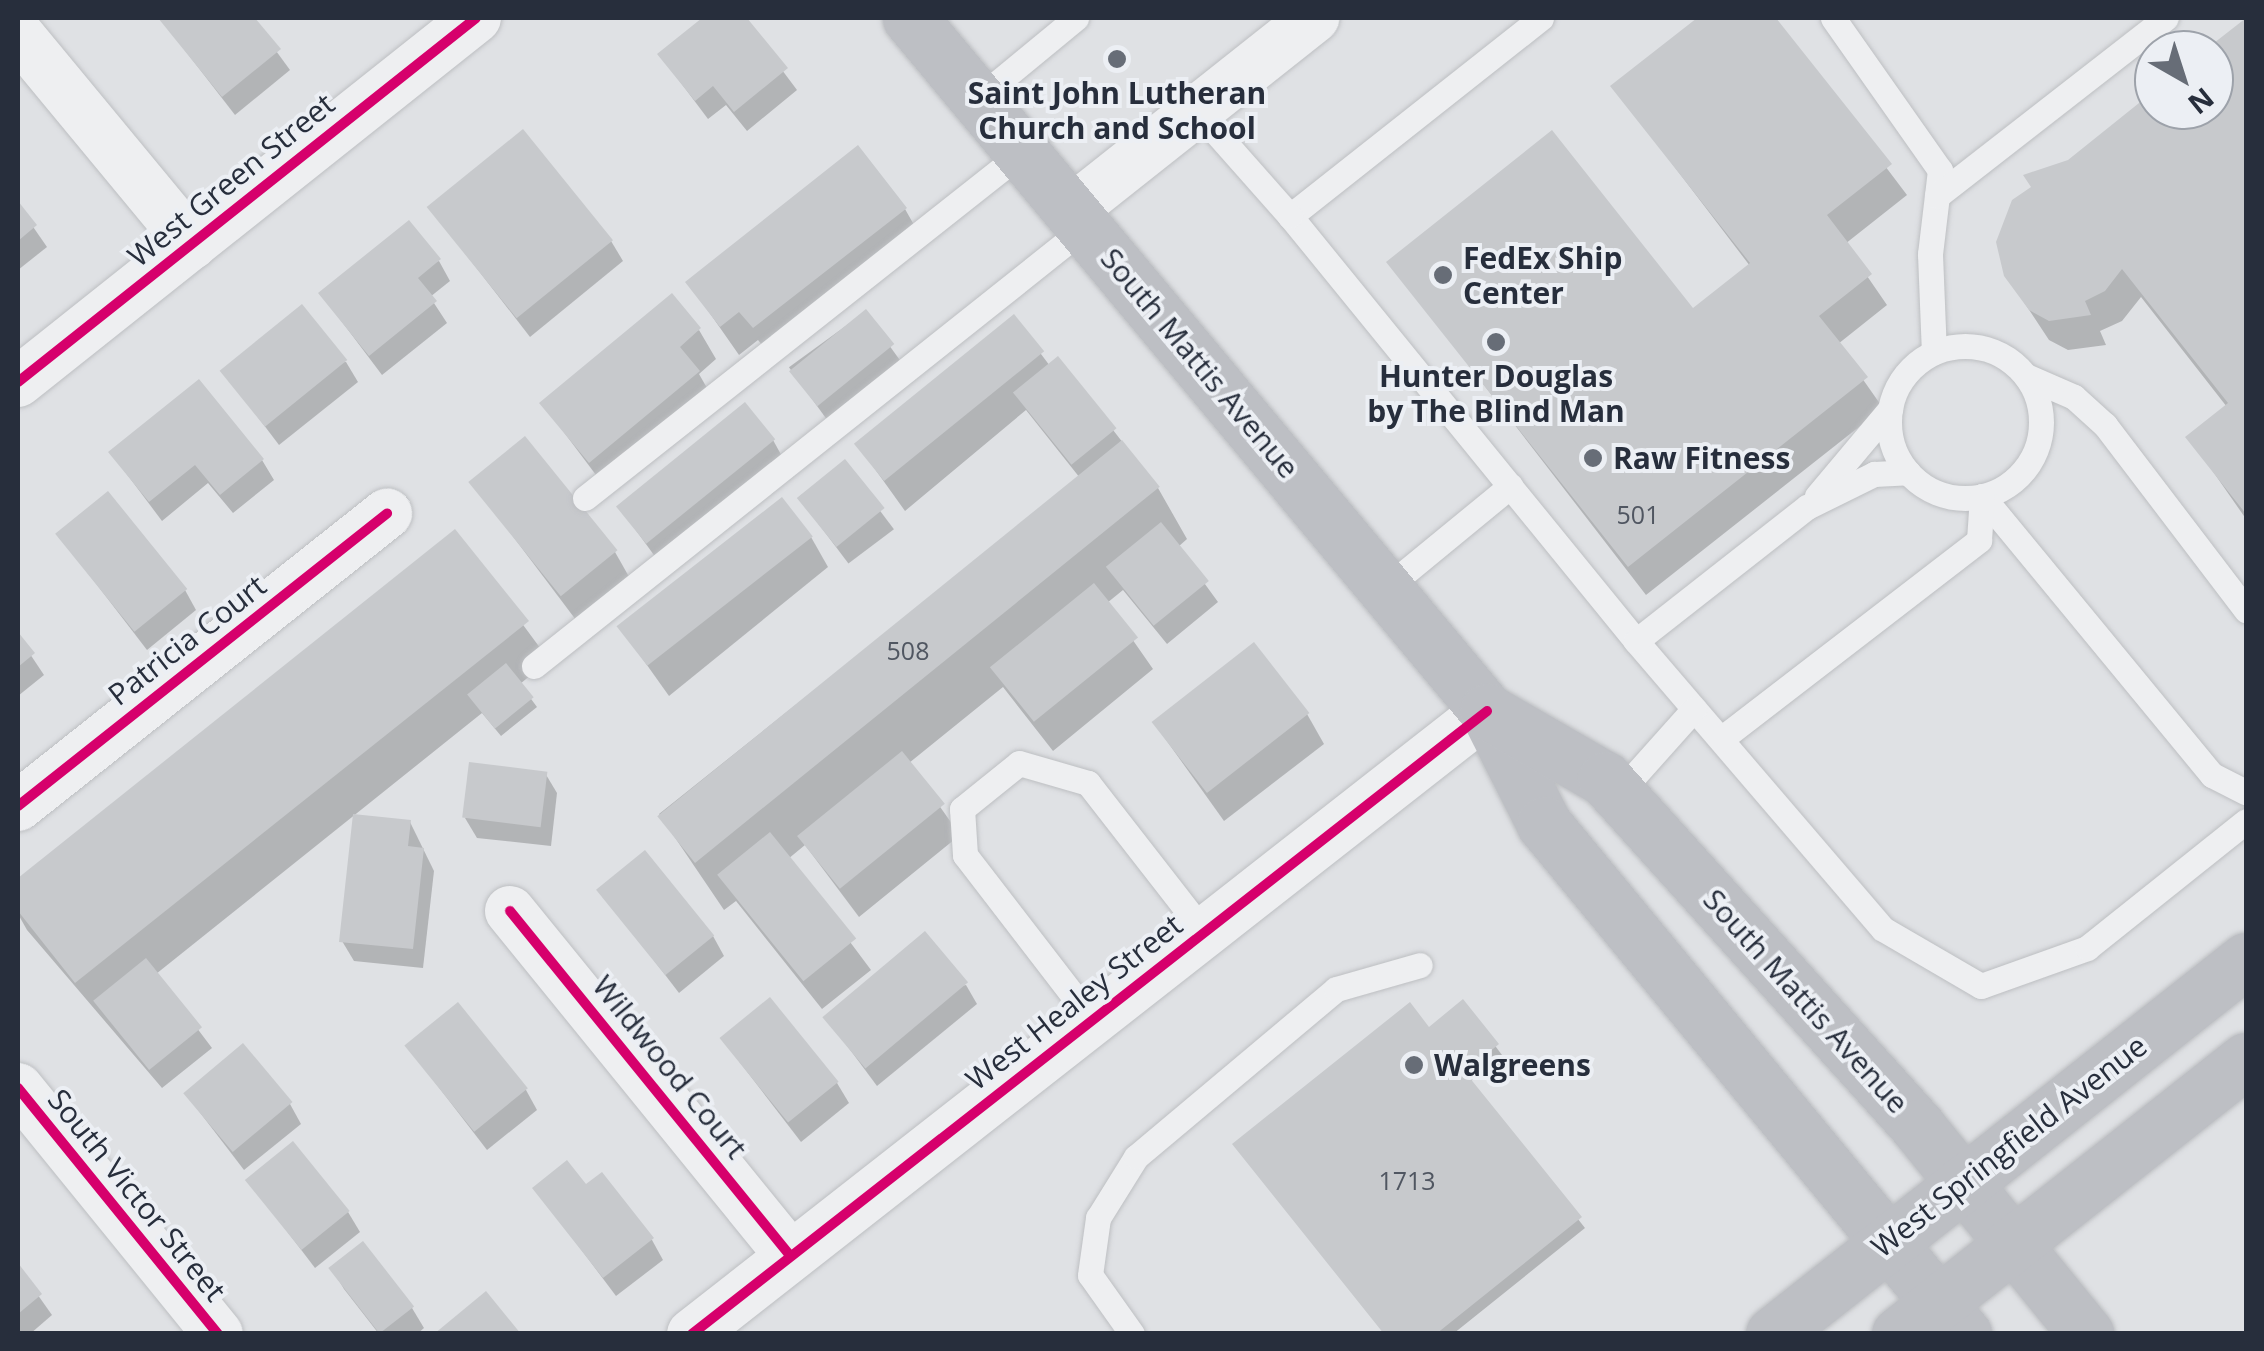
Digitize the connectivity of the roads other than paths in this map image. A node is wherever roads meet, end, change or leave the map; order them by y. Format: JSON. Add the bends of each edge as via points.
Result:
{"nodes":[{"id":1,"x":476,"y":18,"type":"edge"},
{"id":2,"x":910,"y":18,"type":"edge"},
{"id":3,"x":1076,"y":18,"type":"edge"},
{"id":4,"x":1314,"y":18,"type":"edge"},
{"id":5,"x":1542,"y":18,"type":"edge"},
{"id":6,"x":1833,"y":18,"type":"edge"},
{"id":7,"x":2166,"y":18,"type":"edge"},
{"id":8,"x":18,"y":34,"type":"edge"},
{"id":9,"x":979,"y":98,"type":"junction"},
{"id":10,"x":1197,"y":111,"type":"junction"},
{"id":11,"x":1024,"y":151,"type":"junction"},
{"id":12,"x":1937,"y":196,"type":"junction"},
{"id":13,"x":1290,"y":216,"type":"junction"},
{"id":14,"x":1080,"y":218,"type":"junction"},
{"id":15,"x":192,"y":244,"type":"junction"},
{"id":16,"x":1934,"y":352,"type":"junction"},
{"id":17,"x":2026,"y":376,"type":"junction"},
{"id":18,"x":18,"y":382,"type":"edge"},
{"id":19,"x":1890,"y":408,"type":"junction"},
{"id":20,"x":1908,"y":472,"type":"junction"},
{"id":21,"x":1510,"y":486,"type":"junction"},
{"id":22,"x":1982,"y":496,"type":"junction"},
{"id":23,"x":585,"y":498,"type":"dead end"},
{"id":24,"x":1807,"y":507,"type":"junction"},
{"id":25,"x":387,"y":514,"type":"dead end"},
{"id":26,"x":1386,"y":588,"type":"junction"},
{"id":27,"x":2246,"y":610,"type":"edge"},
{"id":28,"x":1636,"y":641,"type":"junction"},
{"id":29,"x":534,"y":666,"type":"dead end"},
{"id":30,"x":1694,"y":709,"type":"junction"},
{"id":31,"x":1487,"y":710,"type":"junction"},
{"id":32,"x":1721,"y":739,"type":"junction"},
{"id":33,"x":2246,"y":792,"type":"edge"},
{"id":34,"x":1618,"y":794,"type":"junction"},
{"id":35,"x":18,"y":806,"type":"edge"},
{"id":36,"x":2246,"y":821,"type":"edge"},
{"id":37,"x":510,"y":911,"type":"dead end"},
{"id":38,"x":1204,"y":932,"type":"junction"},
{"id":39,"x":2246,"y":960,"type":"edge"},
{"id":40,"x":1420,"y":965,"type":"dead end"},
{"id":41,"x":1092,"y":1020,"type":"junction"},
{"id":42,"x":2246,"y":1060,"type":"edge"},
{"id":43,"x":18,"y":1088,"type":"edge"},
{"id":44,"x":1962,"y":1182,"type":"junction"},
{"id":45,"x":1888,"y":1241,"type":"junction"},
{"id":46,"x":2013,"y":1244,"type":"junction"},
{"id":47,"x":790,"y":1256,"type":"junction"},
{"id":48,"x":1934,"y":1323,"type":"edge"},
{"id":49,"x":218,"y":1334,"type":"edge"},
{"id":50,"x":692,"y":1334,"type":"edge"},
{"id":51,"x":1132,"y":1334,"type":"edge"},
{"id":52,"x":1773,"y":1334,"type":"edge"},
{"id":53,"x":2086,"y":1334,"type":"edge"}],
"edges":[{"from":1,"to":15,"type":"street","name":"West Green Street"},
{"from":2,"to":9,"type":"main road","name":"South Mattis Avenue"},
{"from":3,"to":9,"type":"lane"},
{"from":4,"to":10,"type":"street"},
{"from":5,"to":13,"type":"lane"},
{"from":6,"to":12,"type":"lane","via":[[1940,170]]},
{"from":7,"to":12,"type":"lane"},
{"from":8,"to":15,"type":"street"},
{"from":9,"to":11,"type":"main road","name":"South Mattis Avenue"},
{"from":10,"to":13,"type":"lane"},
{"from":10,"to":14,"type":"street"},
{"from":11,"to":14,"type":"main road","name":"South Mattis Avenue"},
{"from":11,"to":23,"type":"lane"},
{"from":12,"to":16,"type":"lane","via":[[1930,254]]},
{"from":13,"to":21,"type":"lane"},
{"from":14,"to":26,"type":"main road","name":"South Mattis Avenue"},
{"from":14,"to":29,"type":"lane"},
{"from":15,"to":18,"type":"street","name":"West Green Street"},
{"from":16,"to":17,"type":"lane","via":[[1984,348]]},
{"from":16,"to":19,"type":"lane","via":[[1912,366]]},
{"from":17,"to":22,"type":"lane","via":[[2038,400],[2036,449],[2004,486]]},
{"from":17,"to":27,"type":"lane","via":[[2074,397],[2105,425]]},
{"from":19,"to":20,"type":"lane","via":[[1889,436]]},
{"from":19,"to":24,"type":"lane"},
{"from":20,"to":22,"type":"lane","via":[[1934,491]]},
{"from":20,"to":24,"type":"lane","via":[[1874,474]]},
{"from":21,"to":26,"type":"lane"},
{"from":21,"to":28,"type":"lane"},
{"from":22,"to":32,"type":"lane","via":[[1980,540]]},
{"from":22,"to":33,"type":"lane","via":[[2212,775]]},
{"from":24,"to":28,"type":"lane"},
{"from":25,"to":35,"type":"street","name":"Patricia Court"},
{"from":26,"to":31,"type":"main road","name":"South Mattis Avenue"},
{"from":28,"to":30,"type":"lane"},
{"from":30,"to":32,"type":"lane"},
{"from":30,"to":34,"type":"lane"},
{"from":31,"to":34,"type":"main road","name":"South Mattis Avenue","via":[[1605,779]]},
{"from":31,"to":38,"type":"street","name":"West Healey Street"},
{"from":31,"to":45,"type":"main road","name":"South Mattis Avenue","via":[[1544,824]]},
{"from":32,"to":36,"type":"lane","via":[[1883,929],[1981,986],[2086,948]]},
{"from":34,"to":44,"type":"main road","name":"South Mattis Avenue","via":[[1776,964]]},
{"from":37,"to":47,"type":"street","name":"Wildwood Court"},
{"from":38,"to":41,"type":"street","name":"West Healey Street"},
{"from":38,"to":41,"type":"lane","via":[[1088,784],[1020,763],[962,810],[965,854]]},
{"from":39,"to":44,"type":"main road","name":"West Springfield Avenue"},
{"from":40,"to":51,"type":"lane","via":[[1336,988],[1136,1157],[1098,1218],[1090,1275]]},
{"from":41,"to":47,"type":"street","name":"West Healey Street"},
{"from":42,"to":46,"type":"main road"},
{"from":43,"to":49,"type":"street","name":"South Victor Street"},
{"from":44,"to":45,"type":"main road","name":"West Springfield Avenue"},
{"from":44,"to":46,"type":"main road","name":"South Mattis Avenue"},
{"from":45,"to":48,"type":"main road","name":"South Mattis Avenue"},
{"from":45,"to":52,"type":"main road","name":"West Springfield Avenue"},
{"from":46,"to":48,"type":"main road"},
{"from":46,"to":53,"type":"main road","name":"South Mattis Avenue"},
{"from":47,"to":50,"type":"street","name":"West Healey Street"}]}
